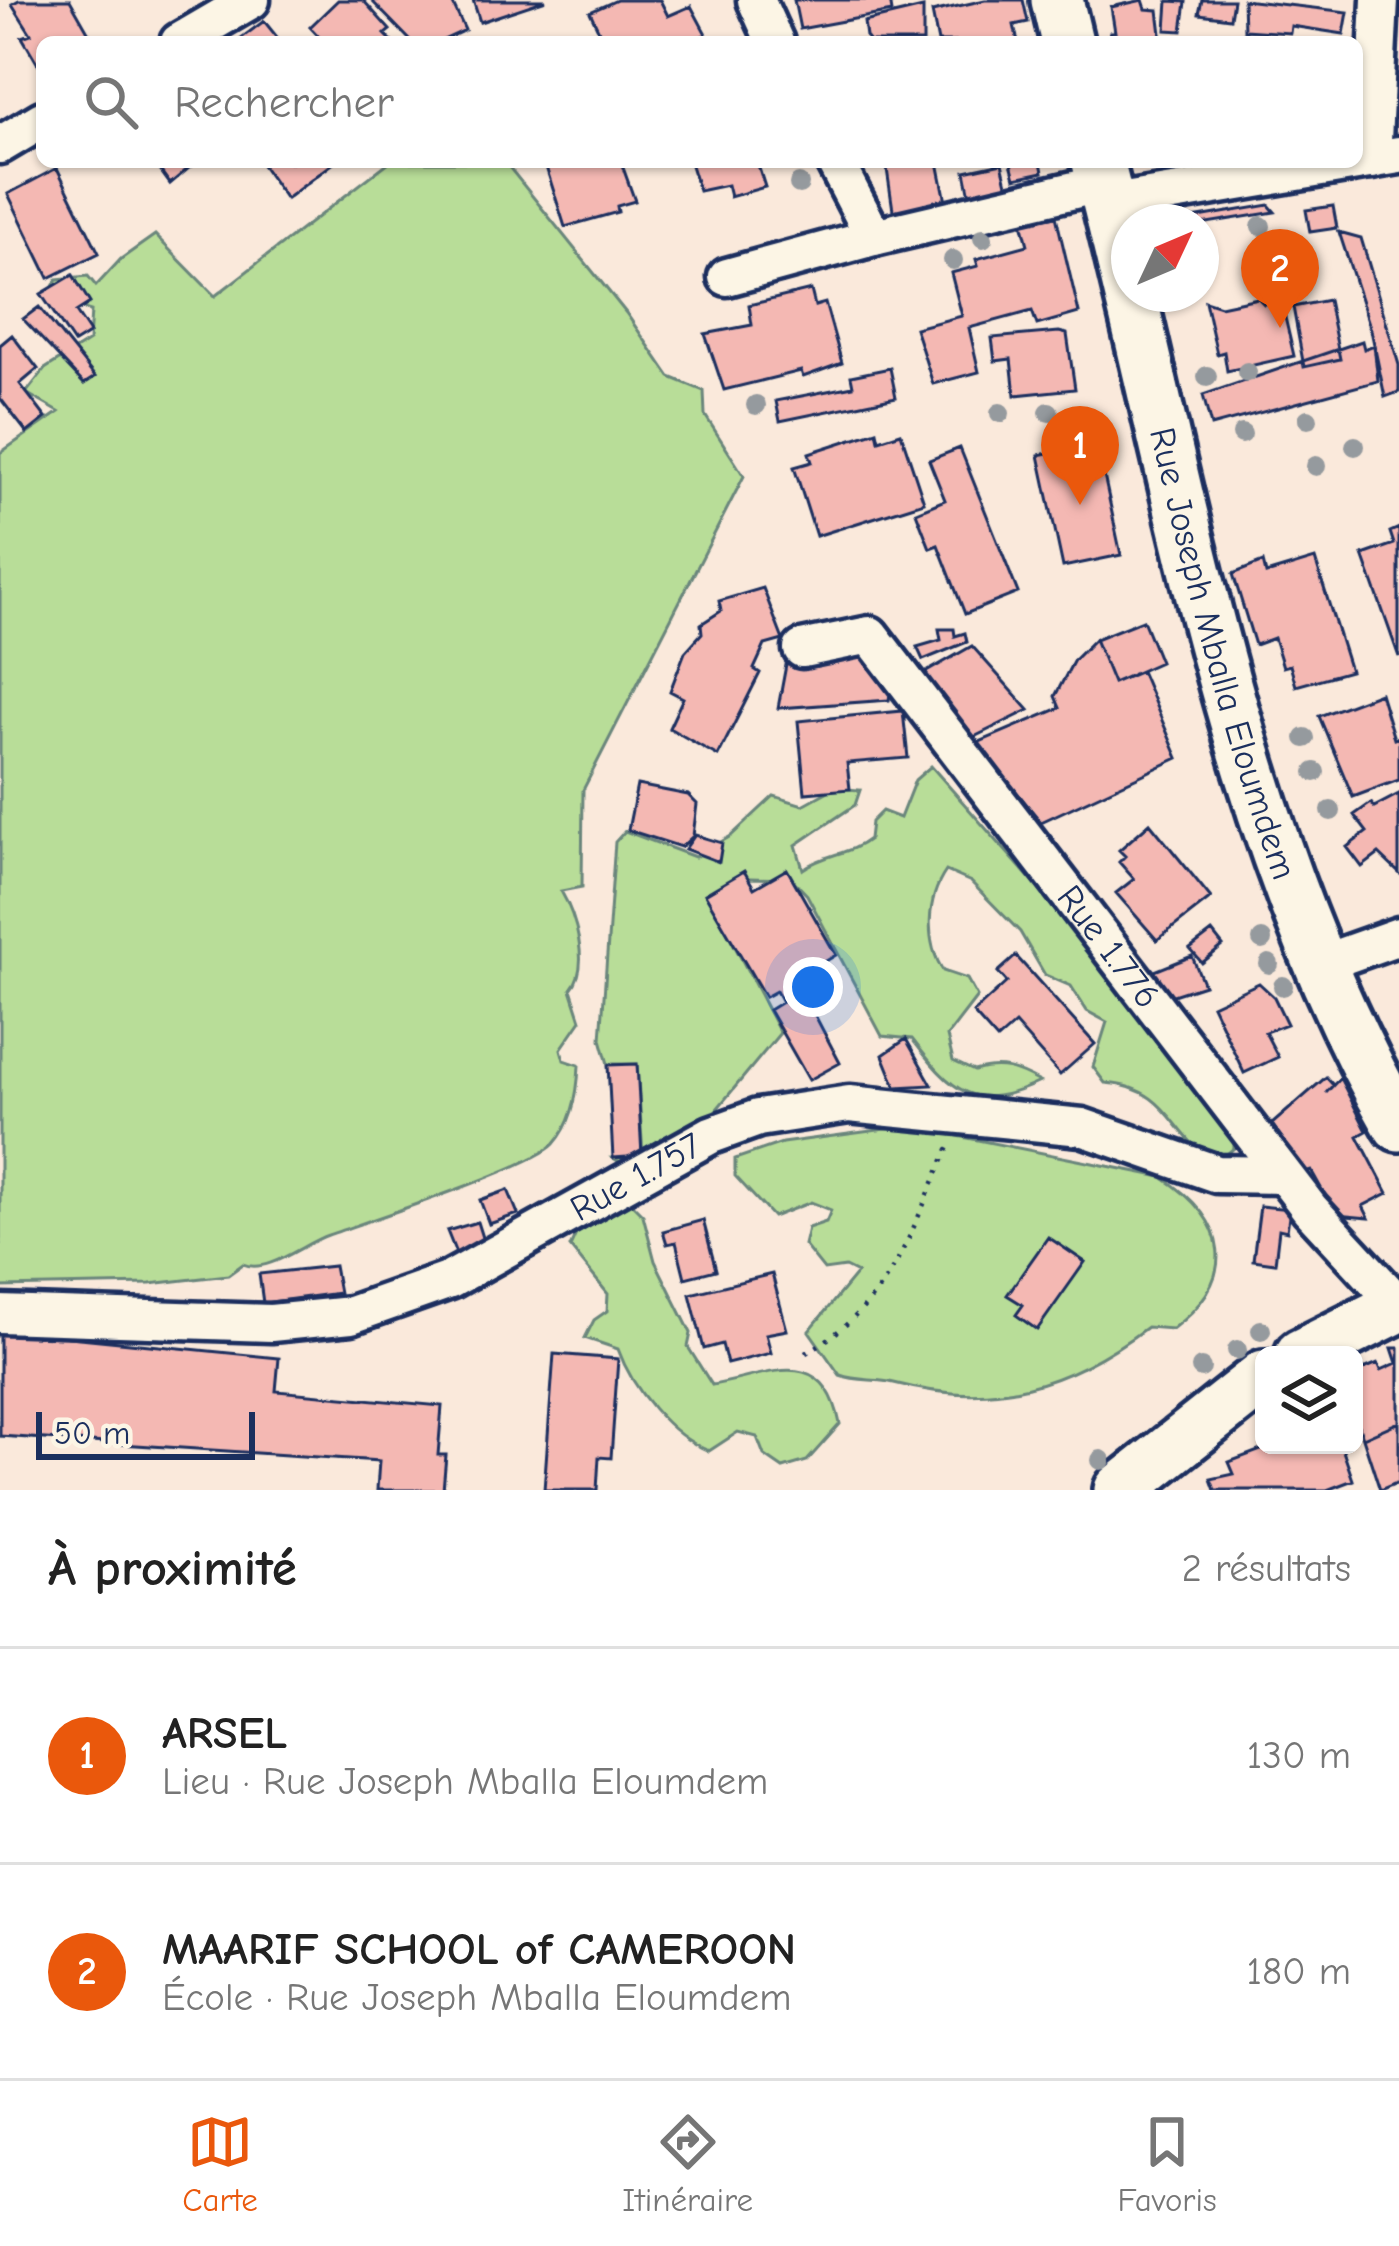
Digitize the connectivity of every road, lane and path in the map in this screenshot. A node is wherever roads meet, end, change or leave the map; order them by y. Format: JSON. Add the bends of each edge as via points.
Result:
{"nodes":[{"id":1,"x":250,"y":0,"type":"edge"},
{"id":2,"x":756,"y":0,"type":"edge"},
{"id":3,"x":1057,"y":0,"type":"edge"},
{"id":4,"x":1380,"y":0,"type":"edge"},
{"id":5,"x":189,"y":36,"type":"edge"},
{"id":6,"x":772,"y":36,"type":"edge"},
{"id":7,"x":1066,"y":36,"type":"edge"},
{"id":8,"x":36,"y":124,"type":"edge"},
{"id":9,"x":0,"y":145,"type":"edge"},
{"id":10,"x":1386,"y":158,"type":"edge"},
{"id":11,"x":838,"y":168,"type":"edge"},
{"id":12,"x":1273,"y":168,"type":"edge"},
{"id":13,"x":1103,"y":183,"type":"edge"},
{"id":14,"x":874,"y":237,"type":"junction"},
{"id":15,"x":728,"y":277,"type":"dead end"},
{"id":16,"x":802,"y":649,"type":"dead end"},
{"id":17,"x":1399,"y":936,"type":"edge"},
{"id":18,"x":1323,"y":963,"type":"junction"},
{"id":19,"x":965,"y":1112,"type":"junction"},
{"id":20,"x":1399,"y":1125,"type":"edge"},
{"id":21,"x":1283,"y":1175,"type":"junction"},
{"id":22,"x":1397,"y":1310,"type":"edge"},
{"id":23,"x":0,"y":1314,"type":"edge"},
{"id":24,"x":1320,"y":1346,"type":"edge"},
{"id":25,"x":806,"y":1353,"type":"dead end"},
{"id":26,"x":1255,"y":1383,"type":"edge"},
{"id":27,"x":1120,"y":1490,"type":"edge"}],
"edges":[{"from":1,"to":5,"type":"street"},
{"from":2,"to":6,"type":"street"},
{"from":3,"to":7,"type":"main road"},
{"from":4,"to":10,"type":"street"},
{"from":8,"to":9,"type":"street"},
{"from":11,"to":14,"type":"street"},
{"from":12,"to":13,"type":"street"},
{"from":13,"to":14,"type":"street"},
{"from":13,"to":18,"type":"main road","name":"Rue Joseph Mballa Eloumdem","via":[[1217,650],[1286,873]]},
{"from":14,"to":15,"type":"street"},
{"from":16,"to":21,"type":"street","name":"Rue 1.776","via":[[870,635]]},
{"from":17,"to":18,"type":"street"},
{"from":18,"to":20,"type":"main road","name":"Rue Joseph Mballa Eloumdem"},
{"from":19,"to":21,"type":"street","name":"Rue 1.757","via":[[1082,1127],[1216,1174]]},
{"from":19,"to":23,"type":"street","name":"Rue 1.757","via":[[849,1104],[758,1118],[711,1135],[450,1280],[351,1315],[271,1323]]},
{"from":19,"to":25,"type":"path","via":[[879,1295],[850,1328]]},
{"from":21,"to":22,"type":"street","name":"Rue 1.776"},
{"from":22,"to":24,"type":"main road"},
{"from":26,"to":27,"type":"main road"}]}
